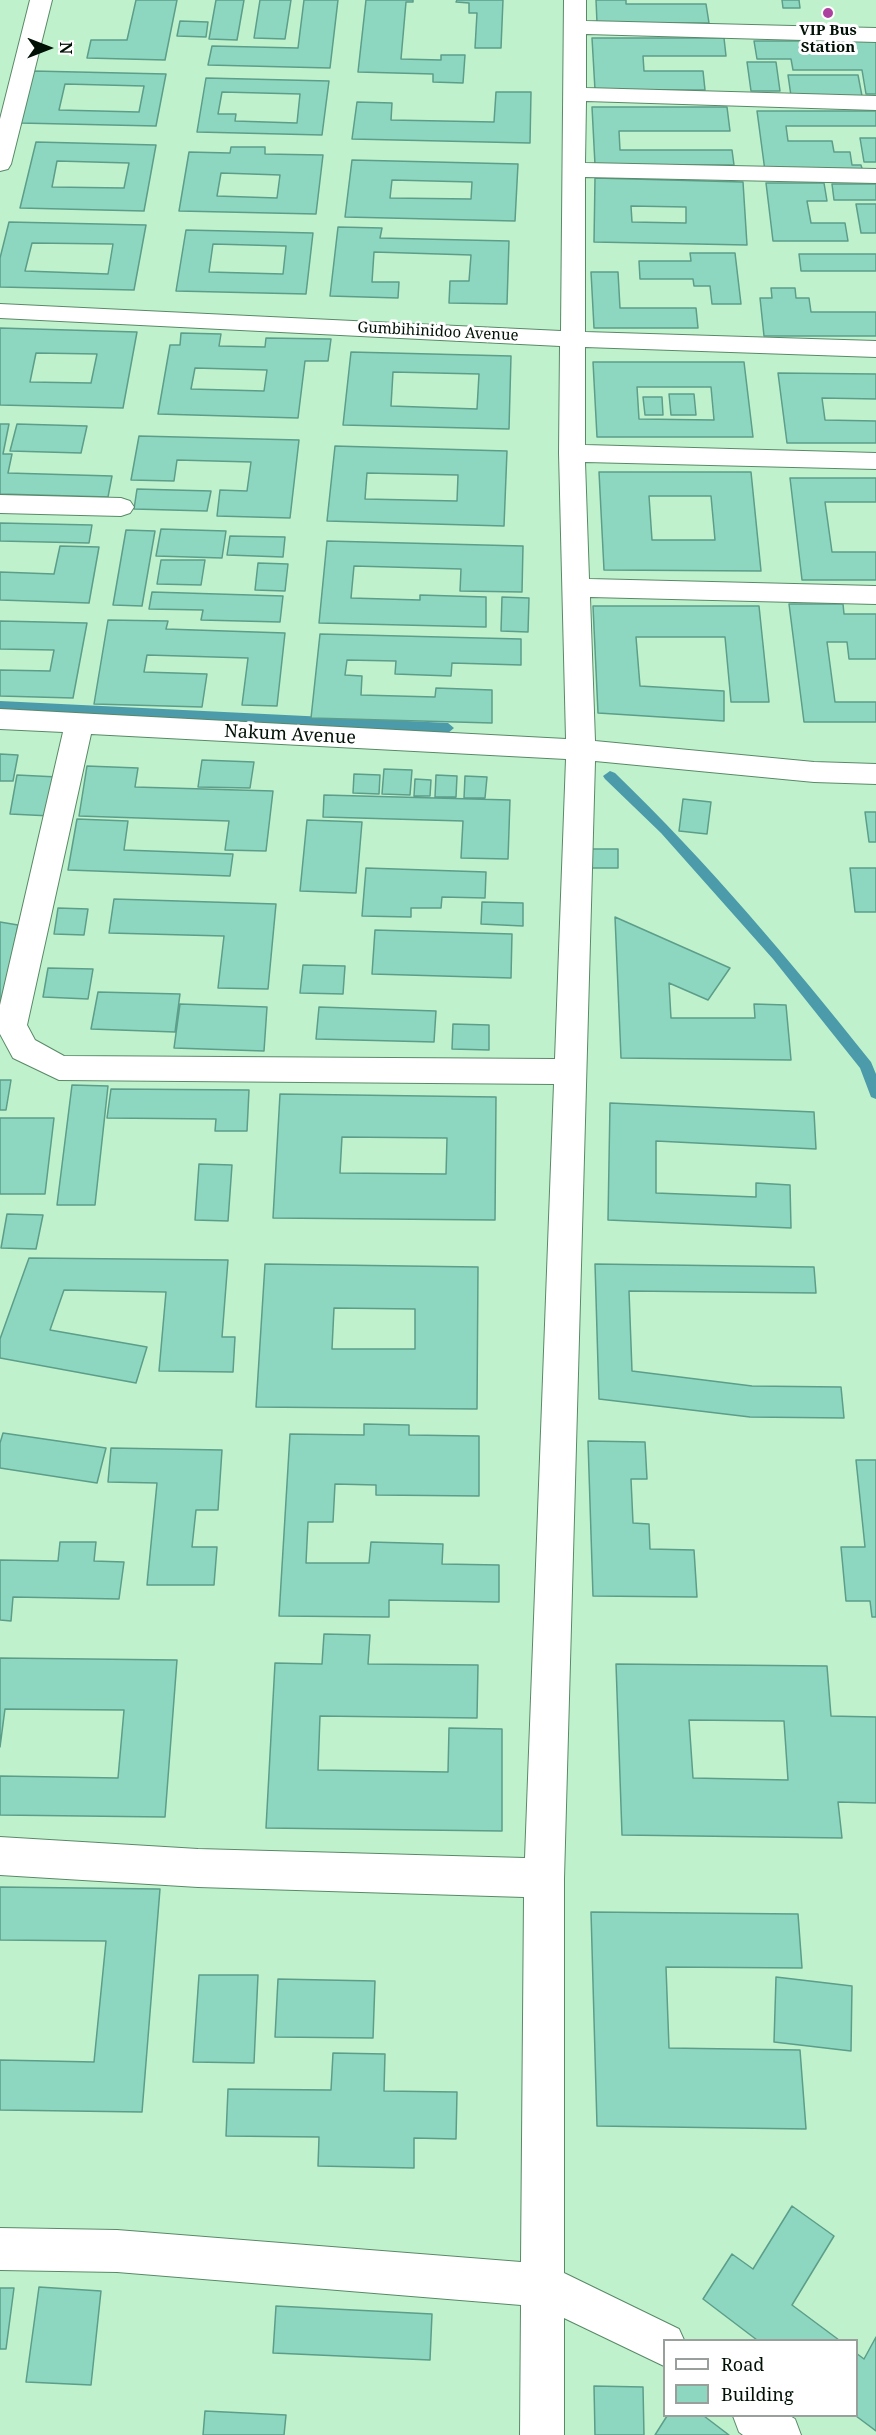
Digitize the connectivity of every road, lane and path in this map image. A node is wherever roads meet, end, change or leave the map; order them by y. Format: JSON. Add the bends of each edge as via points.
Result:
{"nodes":[{"id":1,"x":41,"y":0,"type":"edge"},
{"id":2,"x":575,"y":0,"type":"edge"},
{"id":3,"x":575,"y":27,"type":"junction"},
{"id":4,"x":876,"y":35,"type":"edge"},
{"id":5,"x":575,"y":94,"type":"junction"},
{"id":6,"x":876,"y":102,"type":"edge"},
{"id":7,"x":0,"y":164,"type":"edge"},
{"id":8,"x":574,"y":170,"type":"junction"},
{"id":9,"x":876,"y":176,"type":"edge"},
{"id":10,"x":0,"y":311,"type":"edge"},
{"id":11,"x":573,"y":339,"type":"junction"},
{"id":12,"x":876,"y":350,"type":"edge"},
{"id":13,"x":572,"y":453,"type":"junction"},
{"id":14,"x":876,"y":460,"type":"edge"},
{"id":15,"x":0,"y":504,"type":"edge"},
{"id":16,"x":121,"y":507,"type":"dead end"},
{"id":17,"x":575,"y":588,"type":"junction"},
{"id":18,"x":876,"y":595,"type":"edge"},
{"id":19,"x":0,"y":719,"type":"edge"},
{"id":20,"x":79,"y":724,"type":"junction"},
{"id":21,"x":581,"y":750,"type":"junction"},
{"id":22,"x":876,"y":774,"type":"edge"},
{"id":23,"x":571,"y":1072,"type":"junction"},
{"id":24,"x":0,"y":1856,"type":"edge"},
{"id":25,"x":544,"y":1878,"type":"junction"},
{"id":26,"x":0,"y":2248,"type":"edge"},
{"id":27,"x":543,"y":2285,"type":"junction"},
{"id":28,"x":663,"y":2344,"type":"edge"},
{"id":29,"x":757,"y":2417,"type":"edge"},
{"id":30,"x":542,"y":2435,"type":"edge"},
{"id":31,"x":779,"y":2435,"type":"edge"}],
"edges":[{"from":1,"to":7,"type":"street"},
{"from":2,"to":3,"type":"street"},
{"from":3,"to":4,"type":"street"},
{"from":3,"to":5,"type":"street"},
{"from":5,"to":6,"type":"street"},
{"from":5,"to":8,"type":"street"},
{"from":8,"to":9,"type":"street"},
{"from":8,"to":11,"type":"street"},
{"from":10,"to":11,"type":"street","name":"Gumbihinidoo Avenue"},
{"from":11,"to":12,"type":"street","name":"Gumbihinidoo Avenue"},
{"from":11,"to":13,"type":"street"},
{"from":13,"to":14,"type":"street"},
{"from":13,"to":17,"type":"street"},
{"from":15,"to":16,"type":"street"},
{"from":17,"to":18,"type":"street"},
{"from":17,"to":21,"type":"street"},
{"from":19,"to":20,"type":"street","name":"Nakum Avenue"},
{"from":20,"to":21,"type":"street","name":"Nakum Avenue"},
{"from":20,"to":23,"type":"street","via":[[11,1025],[24,1049],[59,1068]]},
{"from":21,"to":22,"type":"street","name":"Nakum Avenue","via":[[814,772]]},
{"from":21,"to":23,"type":"street"},
{"from":23,"to":25,"type":"street"},
{"from":24,"to":25,"type":"street","via":[[198,1868]]},
{"from":25,"to":27,"type":"street"},
{"from":26,"to":27,"type":"street","via":[[117,2250]]},
{"from":27,"to":28,"type":"street"},
{"from":27,"to":30,"type":"street"},
{"from":29,"to":31,"type":"street"}]}
